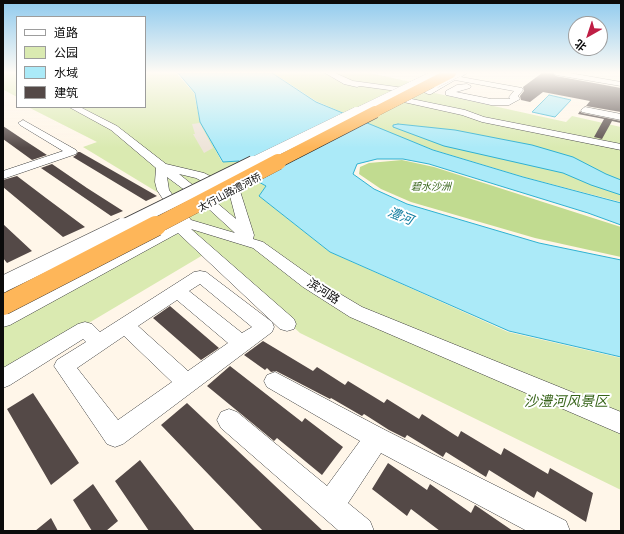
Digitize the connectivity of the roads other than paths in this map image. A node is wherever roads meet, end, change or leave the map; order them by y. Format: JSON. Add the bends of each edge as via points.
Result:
{"nodes":[{"id":1,"x":393,"y":98,"type":"edge"},
{"id":2,"x":409,"y":98,"type":"edge"},
{"id":3,"x":436,"y":98,"type":"edge"},
{"id":4,"x":475,"y":98,"type":"edge"},
{"id":5,"x":514,"y":98,"type":"edge"},
{"id":6,"x":76,"y":108,"type":"edge"},
{"id":7,"x":451,"y":110,"type":"junction"},
{"id":8,"x":585,"y":110,"type":"dead end"},
{"id":9,"x":621,"y":117,"type":"edge"},
{"id":10,"x":23,"y":123,"type":"dead end"},
{"id":11,"x":621,"y":147,"type":"edge"},
{"id":12,"x":162,"y":167,"type":"junction"},
{"id":13,"x":3,"y":175,"type":"edge"},
{"id":14,"x":201,"y":197,"type":"junction"},
{"id":15,"x":170,"y":200,"type":"junction"},
{"id":16,"x":183,"y":224,"type":"junction"},
{"id":17,"x":252,"y":240,"type":"junction"},
{"id":18,"x":3,"y":280,"type":"edge"},
{"id":19,"x":3,"y":284,"type":"edge"},
{"id":20,"x":3,"y":292,"type":"edge"},
{"id":21,"x":177,"y":292,"type":"junction"},
{"id":22,"x":3,"y":305,"type":"edge"},
{"id":23,"x":3,"y":313,"type":"edge"},
{"id":24,"x":3,"y":320,"type":"edge"},
{"id":25,"x":287,"y":324,"type":"dead end"},
{"id":26,"x":125,"y":326,"type":"junction"},
{"id":27,"x":99,"y":343,"type":"junction"},
{"id":28,"x":242,"y":344,"type":"junction"},
{"id":29,"x":3,"y":379,"type":"edge"},
{"id":30,"x":275,"y":382,"type":"dead end"},
{"id":31,"x":187,"y":383,"type":"junction"},
{"id":32,"x":228,"y":420,"type":"dead end"},
{"id":33,"x":621,"y":422,"type":"edge"},
{"id":34,"x":377,"y":438,"type":"junction"},
{"id":35,"x":330,"y":506,"type":"junction"},
{"id":36,"x":360,"y":531,"type":"edge"},
{"id":37,"x":556,"y":531,"type":"edge"}],
"edges":[{"from":1,"to":14,"type":"main road","name":"太行山路澧河桥","bridge":true},
{"from":2,"to":7,"type":"street"},
{"from":3,"to":7,"type":"street"},
{"from":4,"to":5,"type":"street","via":[[497,102],[513,101]]},
{"from":6,"to":12,"type":"street","via":[[114,128]]},
{"from":7,"to":11,"type":"street","via":[[496,122]]},
{"from":8,"to":9,"type":"street"},
{"from":10,"to":13,"type":"street","via":[[72,152]]},
{"from":12,"to":14,"type":"street"},
{"from":12,"to":15,"type":"street","via":[[161,182]]},
{"from":12,"to":17,"type":"street","via":[[200,175],[236,194]]},
{"from":14,"to":15,"type":"street","name":"太行山路澧河桥","bridge":true},
{"from":14,"to":17,"type":"street"},
{"from":14,"to":20,"type":"main road","name":"太行山路澧河桥"},
{"from":14,"to":22,"type":"main road","name":"太行山路澧河桥","bridge":true},
{"from":14,"to":23,"type":"street","name":"太行山路澧河桥"},
{"from":15,"to":16,"type":"street"},
{"from":15,"to":18,"type":"street"},
{"from":15,"to":19,"type":"street","name":"太行山路澧河桥","bridge":true},
{"from":16,"to":17,"type":"street","name":"滨河路"},
{"from":16,"to":24,"type":"street"},
{"from":16,"to":25,"type":"street"},
{"from":17,"to":33,"type":"street","name":"滨河路","via":[[309,284],[356,312]]},
{"from":21,"to":26,"type":"street"},
{"from":21,"to":28,"type":"street"},
{"from":21,"to":28,"type":"street","via":[[200,276],[265,327]]},
{"from":26,"to":27,"type":"street"},
{"from":26,"to":31,"type":"street"},
{"from":27,"to":29,"type":"street","via":[[85,329]]},
{"from":27,"to":31,"type":"street","via":[[64,366],[114,436]]},
{"from":28,"to":31,"type":"street"},
{"from":30,"to":34,"type":"street"},
{"from":32,"to":35,"type":"street"},
{"from":34,"to":35,"type":"street"},
{"from":34,"to":37,"type":"street"},
{"from":35,"to":36,"type":"street"}]}
